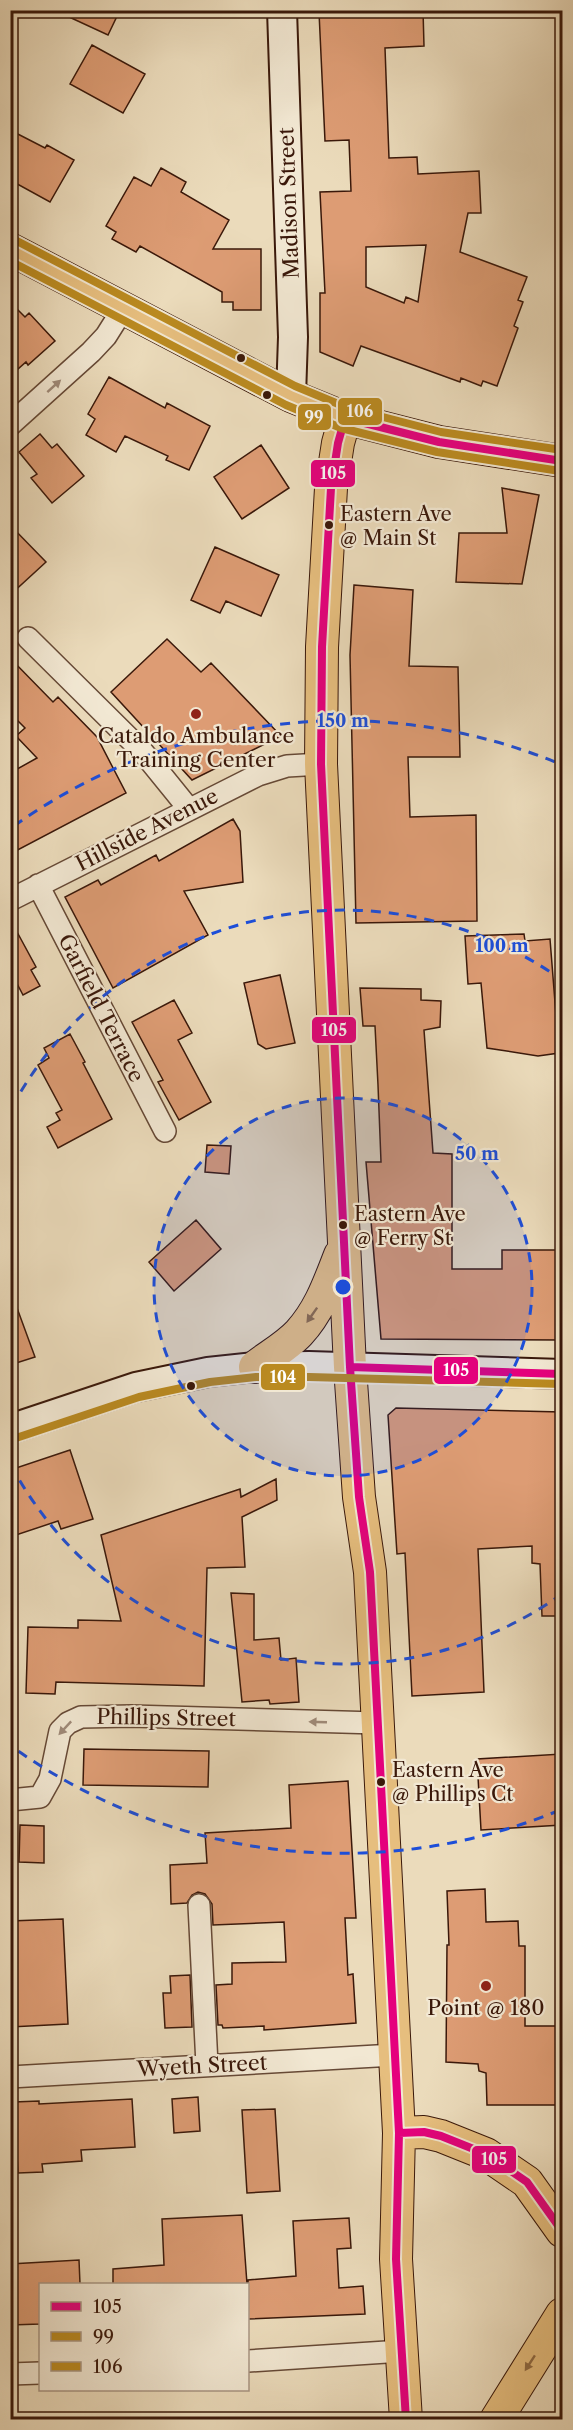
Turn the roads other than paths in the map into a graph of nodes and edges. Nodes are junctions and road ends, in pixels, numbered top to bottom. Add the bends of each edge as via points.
1 (282, 10) edge
2 (10, 249) edge
3 (123, 309) junction
4 (291, 396) junction
5 (345, 418) junction
6 (10, 425) edge
7 (562, 461) edge
8 (28, 638) dead end
9 (321, 764) junction
10 (189, 809) junction
11 (38, 885) junction
12 (10, 900) edge
13 (165, 1131) dead end
14 (345, 1243) junction
15 (255, 1367) junction
16 (350, 1367) junction
17 (562, 1374) edge
18 (10, 1429) edge
19 (377, 1723) junction
20 (10, 1800) edge
21 (199, 1905) dead end
22 (394, 2055) junction
23 (207, 2065) junction
24 (10, 2077) edge
25 (399, 2133) junction
26 (527, 2182) junction
27 (562, 2193) edge
28 (562, 2231) edge
29 (562, 2314) edge
30 (402, 2351) junction
31 (249, 2361) edge
32 (39, 2373) edge
33 (10, 2374) edge
34 (406, 2420) edge
35 (496, 2420) edge

1 - 4 main road, Madison Street via 293,338
2 - 3 main road
3 - 4 main road
6 -> 3 street via 91,352
4 - 5 main road
5 - 7 main road via 440,442
5 - 9 main road via 330,498
8 - 10 street via 141,751
9 - 10 street, Hillside Avenue via 272,769
9 - 14 main road
10 - 11 street, Hillside Avenue
11 - 12 street, Hillside Avenue
11 - 13 street, Garfield Terrace
14 -> 15 main road via 312,1317 298,1335
14 - 16 main road
15 - 16 main road
15 - 18 main road via 136,1387
16 - 17 main road
16 - 19 main road via 359,1497 369,1559
19 -> 20 street, Phillips Street via 81,1717 60,1731 50,1779 40,1797
19 - 22 main road
21 - 23 street
22 - 23 street, Wyeth Street
22 - 25 main road
23 - 24 street, Wyeth Street
25 - 26 main road via 424,2132 452,2140 486,2154
25 - 30 main road via 395,2225
26 - 27 main road
26 - 28 main road
29 -> 35 main road
30 - 31 street
30 - 34 main road
32 - 33 street

